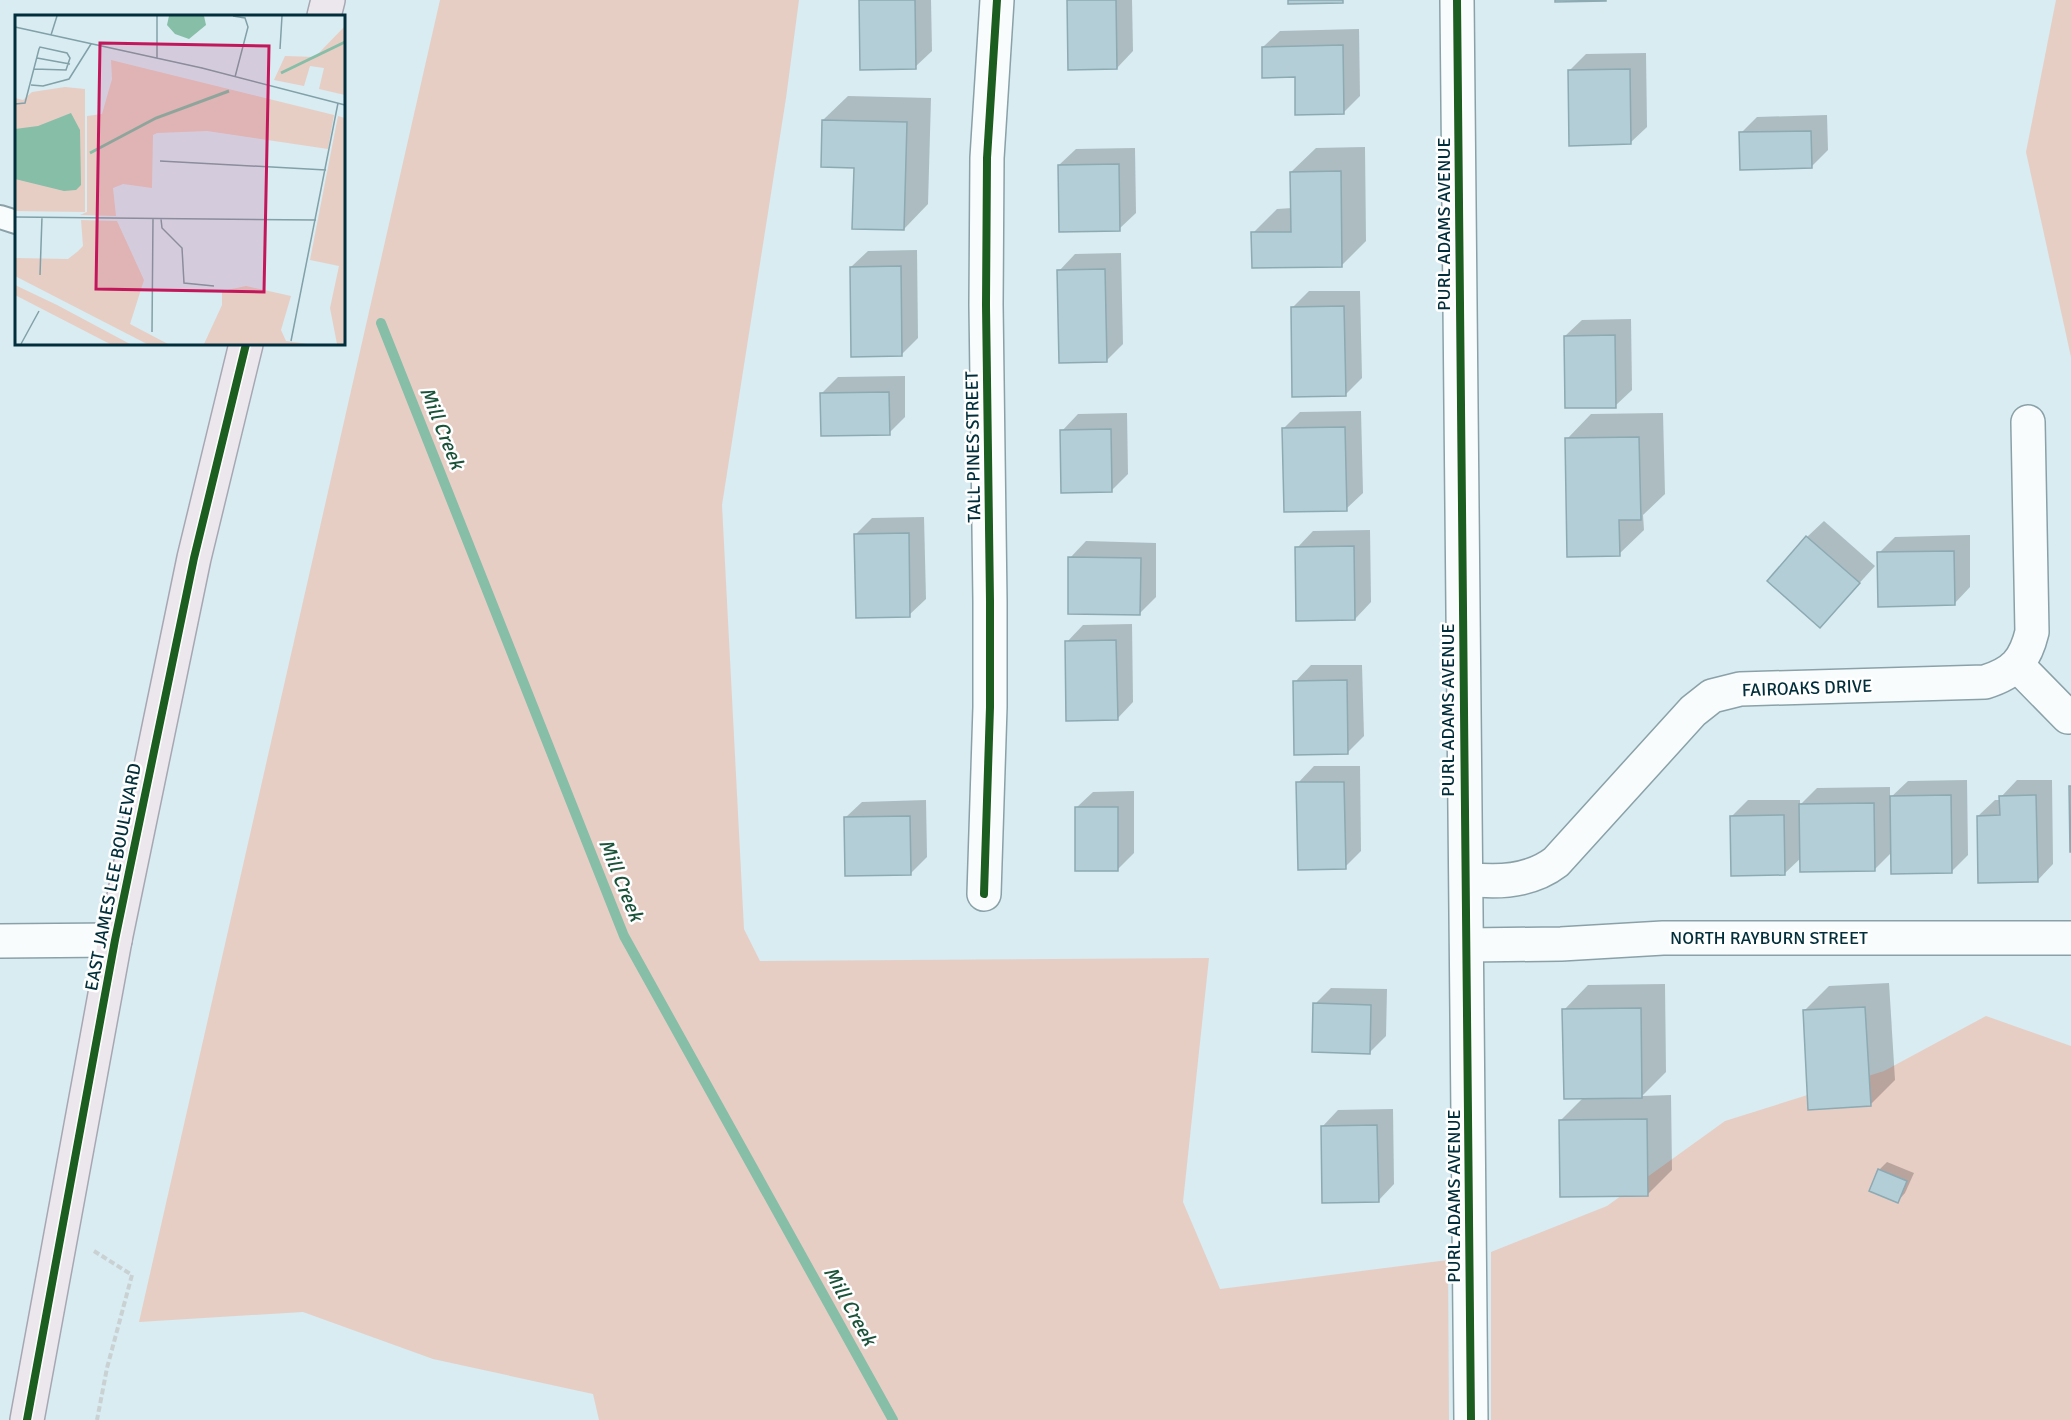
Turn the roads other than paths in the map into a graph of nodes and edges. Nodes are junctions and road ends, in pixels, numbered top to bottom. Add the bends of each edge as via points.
1 (328, 0) edge
2 (997, 0) edge
3 (1457, 0) edge
4 (324, 15) edge
5 (0, 218) edge
6 (15, 222) edge
7 (246, 345) edge
8 (2028, 422) dead end
9 (2017, 665) junction
10 (2068, 717) dead end
11 (1477, 881) junction
12 (984, 894) dead end
13 (2071, 938) edge
14 (115, 940) junction
15 (0, 941) edge
16 (1467, 945) junction
17 (27, 1420) edge
18 (1471, 1420) edge

1 - 4 main road
2 - 12 street, TALL PINES STREET via 987,158 990,707
3 - 11 street, PURL ADAMS AVENUE via 1464,833
5 - 6 lane
7 - 14 main road, EAST JAMES LEE BOULEVARD via 194,558
8 - 9 street via 2032,632 2028,649
9 - 10 street
9 - 11 street, FAIROAKS DRIVE via 2003,676 1985,682 1740,689 1712,696 1693,711 1546,870 1531,876
11 - 16 street, PURL ADAMS AVENUE
13 - 16 street, NORTH RAYBURN STREET via 1664,938
14 - 15 street
14 - 17 main road, EAST JAMES LEE BOULEVARD
16 - 18 street, PURL ADAMS AVENUE

